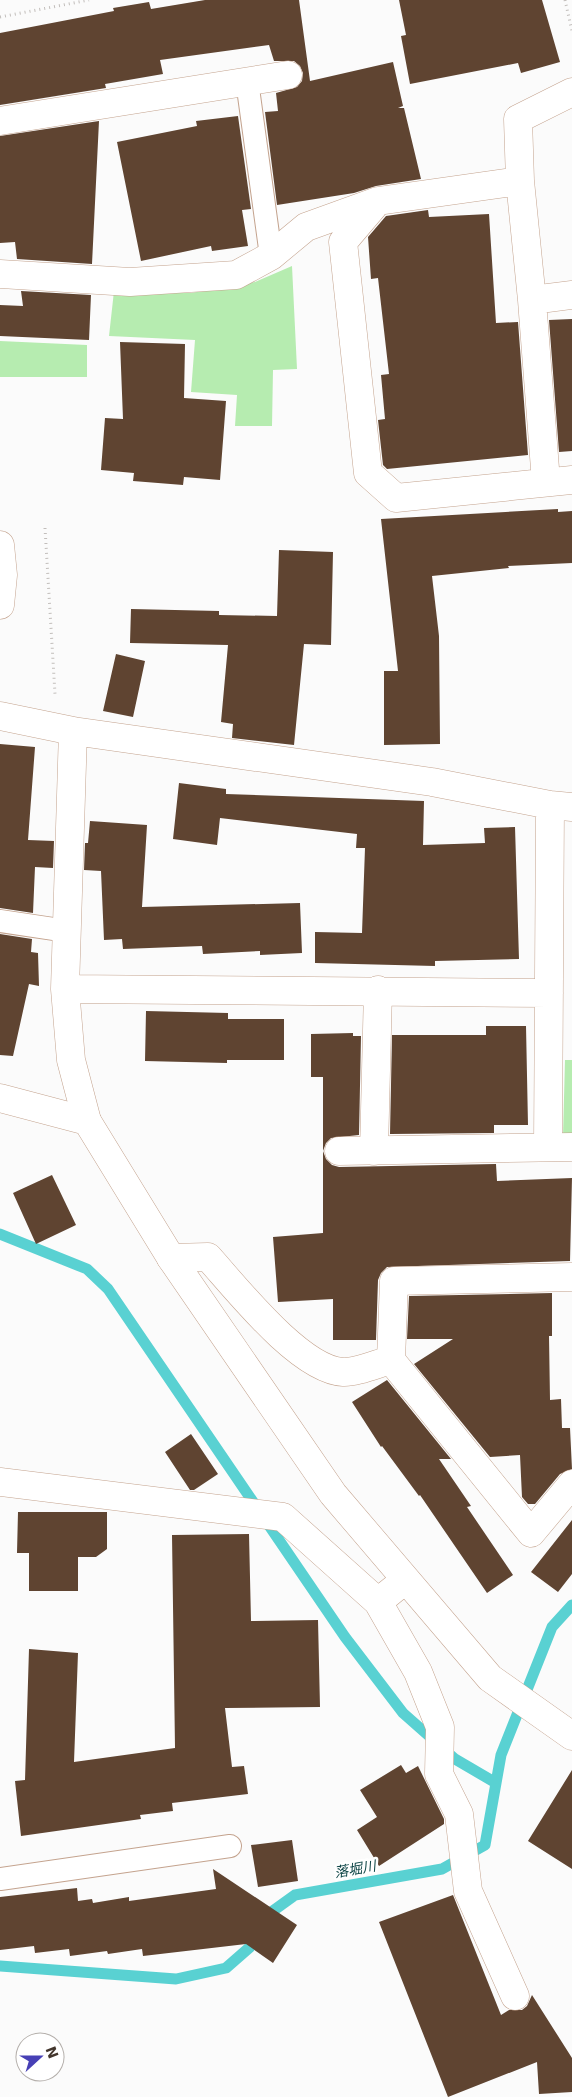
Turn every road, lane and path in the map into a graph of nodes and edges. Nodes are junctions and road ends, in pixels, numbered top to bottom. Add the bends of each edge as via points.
1 (89, 0) edge
2 (565, 0) edge
3 (0, 17) edge
4 (572, 32) edge
5 (288, 75) dead end
6 (247, 81) junction
7 (572, 92) edge
8 (0, 121) edge
9 (520, 181) junction
10 (378, 201) junction
11 (271, 256) junction
12 (0, 274) edge
13 (572, 295) edge
14 (532, 300) junction
15 (559, 481) edge
16 (45, 528) dead end
17 (0, 545) edge
18 (0, 605) edge
19 (0, 716) edge
20 (64, 729) junction
21 (561, 806) edge
22 (0, 921) edge
23 (67, 931) junction
24 (65, 989) junction
25 (378, 990) junction
26 (549, 993) junction
27 (0, 1098) edge
28 (87, 1121) junction
29 (560, 1147) edge
30 (339, 1151) dead end
31 (374, 1151) junction
32 (171, 1258) junction
33 (572, 1277) edge
34 (391, 1360) junction
35 (0, 1482) edge
36 (572, 1484) edge
37 (405, 1580) junction
38 (378, 1602) junction
39 (567, 1728) edge
40 (230, 1846) dead end
41 (0, 1879) edge
42 (515, 1996) dead end

1 - 3 path
2 - 4 path
5 - 6 street
6 - 8 street
6 - 11 lane
7 - 9 street via 518,119
9 - 10 street
9 - 14 street
10 - 11 street via 306,227
10 - 15 street via 343,242 368,473 396,498
11 - 12 street via 236,275 182,279 130,282
13 - 14 street
14 - 15 street
16 - 20 path
17 - 18 street via 3,575
19 - 20 street
20 - 21 street via 432,782
20 - 23 street
21 - 26 street
22 - 23 lane
23 - 24 street
24 - 25 street
24 - 28 street via 71,1060
25 - 26 street
25 - 31 street
26 - 29 street
27 - 28 street
28 - 32 street
29 - 31 street
30 - 31 street
32 - 34 street via 208,1257 279,1335 320,1366 343,1372
32 - 37 street via 333,1494
33 - 34 street via 394,1281
34 - 36 street via 530,1534
35 - 38 street via 283,1517
37 - 38 street
37 - 39 street via 490,1678
38 - 42 street via 418,1672 440,1726 439,1774 460,1814 468,1890
40 - 41 lane

